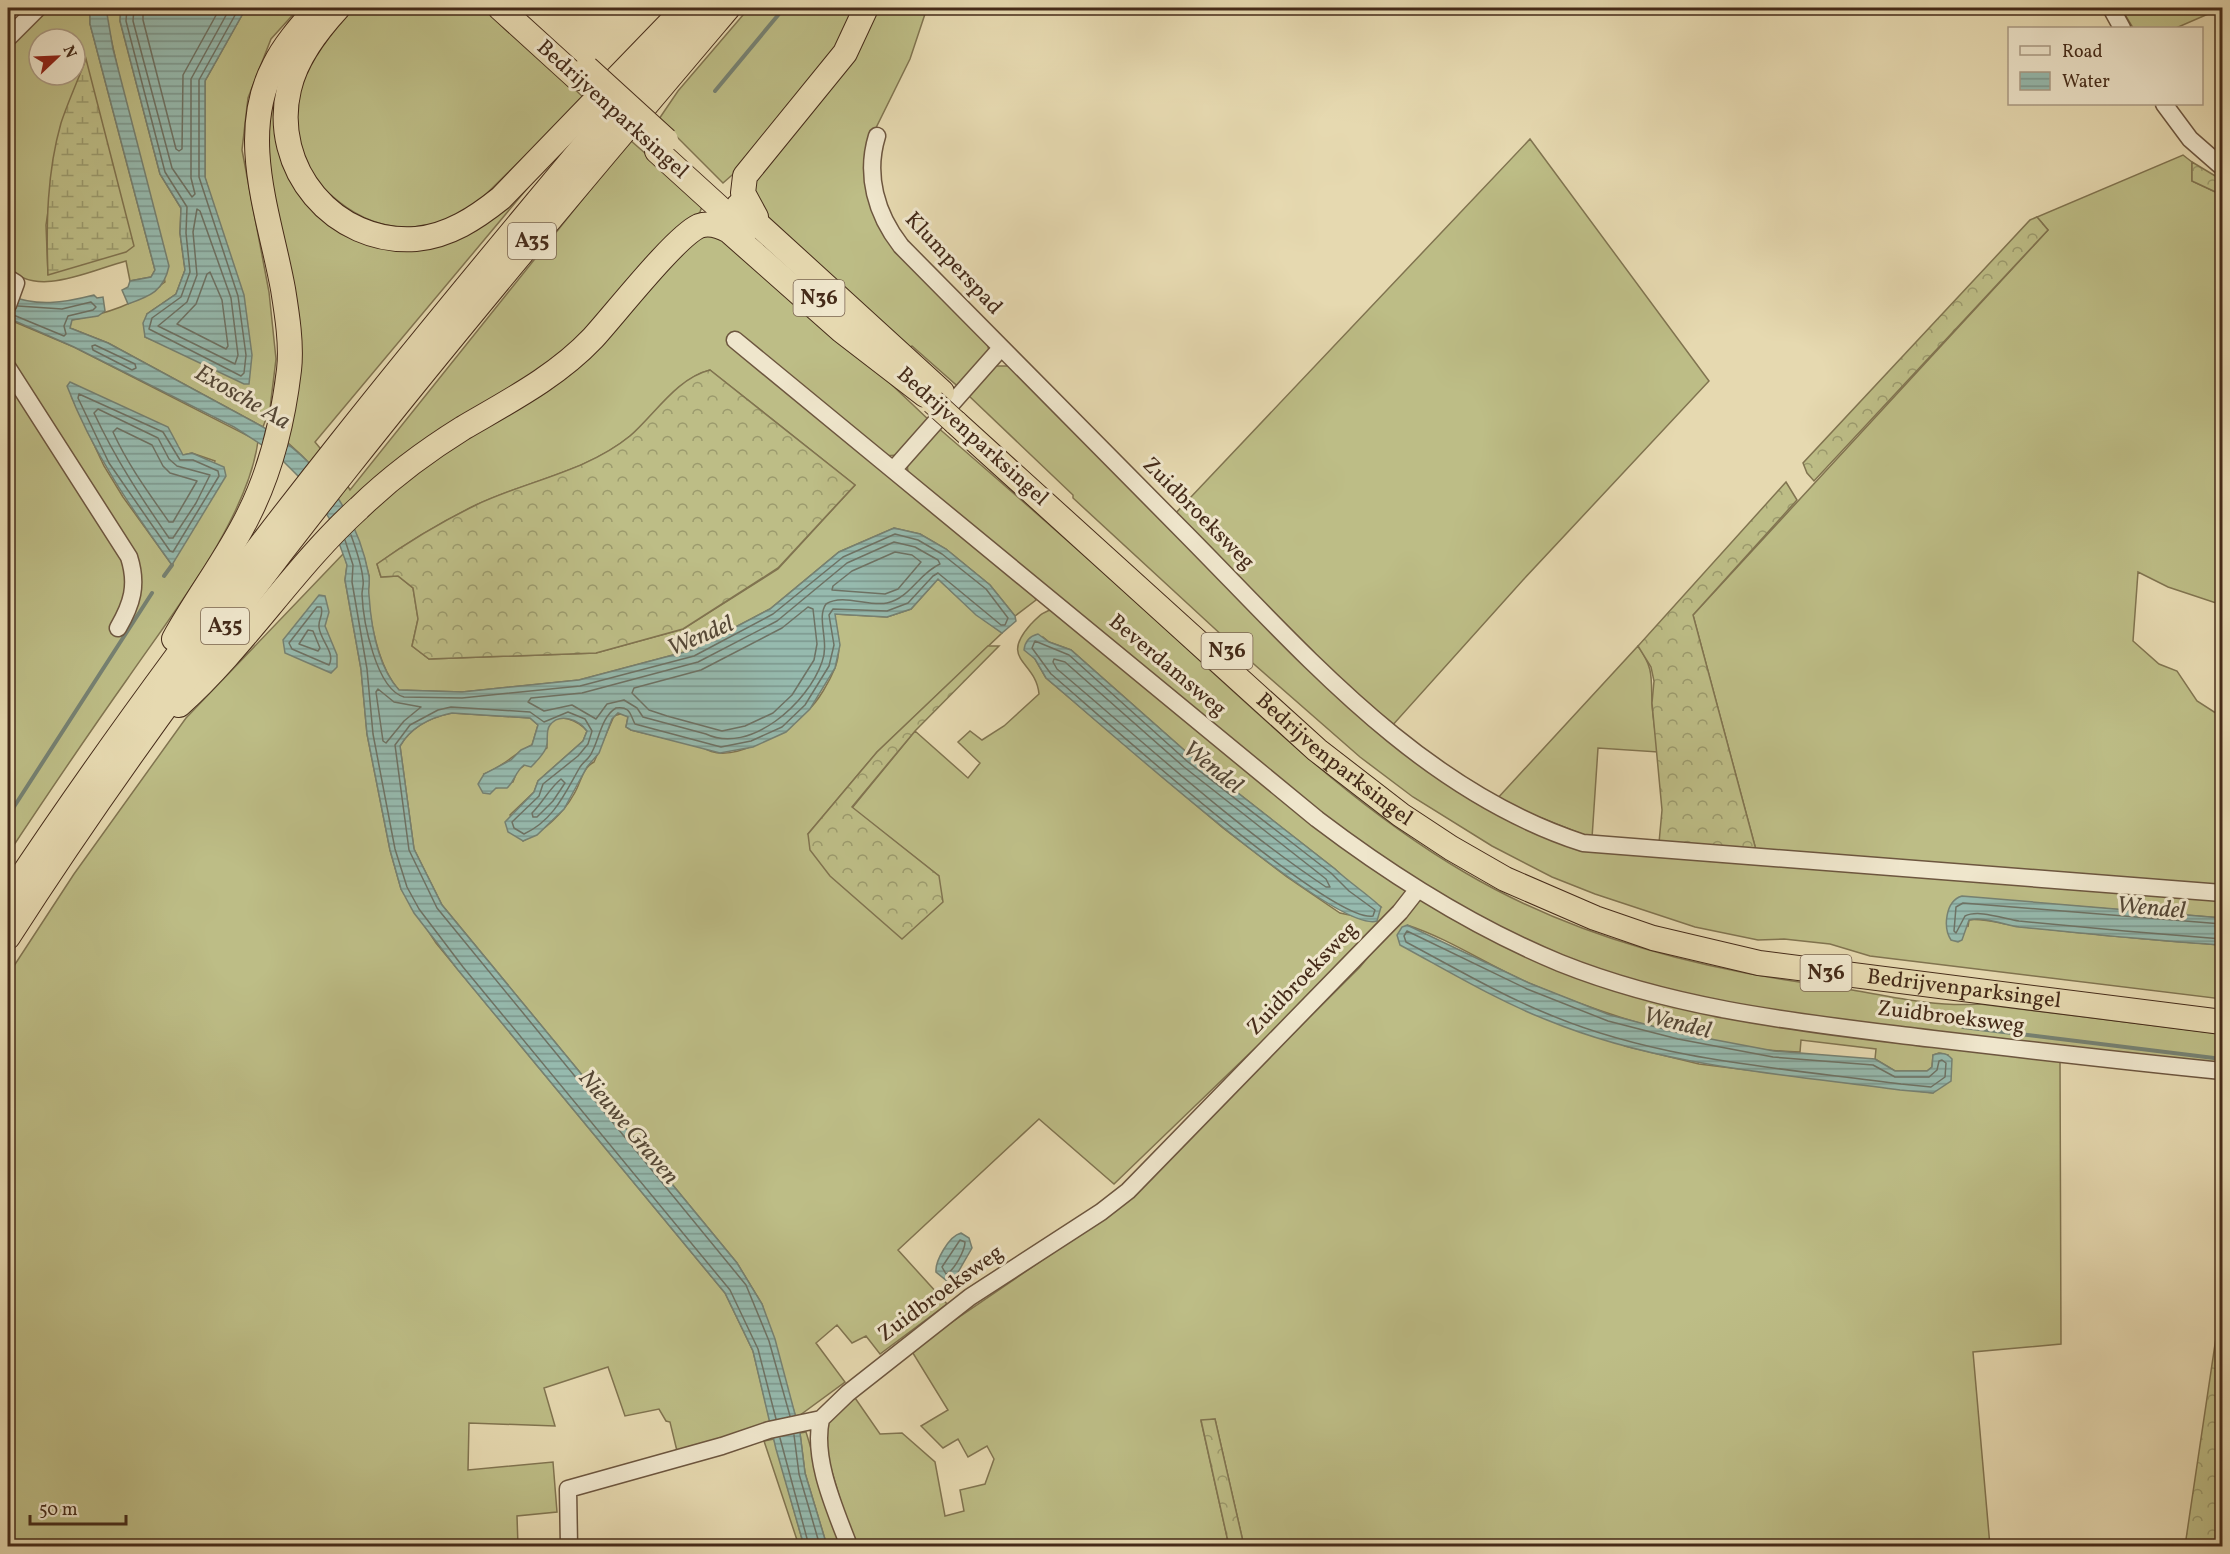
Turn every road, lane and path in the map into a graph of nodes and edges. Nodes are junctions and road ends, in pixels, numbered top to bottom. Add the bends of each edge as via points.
1 (38, 8) edge
2 (317, 8) edge
3 (338, 8) edge
4 (500, 8) edge
5 (520, 8) edge
6 (687, 8) edge
7 (700, 8) edge
8 (728, 8) edge
9 (866, 8) edge
10 (2111, 8) edge
11 (2121, 27) edge
12 (8, 38) edge
13 (582, 73) junction
14 (2165, 105) edge
15 (878, 136) dead end
16 (662, 146) junction
17 (2223, 166) edge
18 (765, 231) junction
19 (735, 340) dead end
20 (1002, 348) junction
21 (8, 368) edge
22 (934, 396) junction
23 (960, 417) junction
24 (332, 468) junction
25 (893, 470) junction
26 (118, 628) dead end
27 (136, 729) junction
28 (1418, 889) junction
29 (2223, 893) edge
30 (8, 897) edge
31 (8, 937) edge
32 (2223, 1008) edge
33 (2223, 1022) edge
34 (2223, 1071) edge
35 (821, 1419) junction
36 (569, 1546) edge
37 (849, 1546) edge

1 - 12 street
2 - 27 highway, A35 via 274,66 263,96 257,132 260,182 287,327 290,367 282,423 270,468 249,516 194,603
3 - 6 highway, A35 via 310,43 289,87 285,126 294,163 311,194 334,216 375,234 416,239 463,225 501,198 649,42
4 - 13 highway, Bedrijvenparksingel / N36
5 - 13 highway, Bedrijvenparksingel / N36
7 - 24 highway, A35 via 435,322
8 - 24 highway, A35 via 487,293
9 - 18 highway via 845,53 743,181 744,197
10 - 11 street
13 - 16 highway, Bedrijvenparksingel / N36, bridge
14 - 17 street via 2190,139
15 - 20 street, Klumperspad via 873,176 883,220 901,246
16 - 18 highway, Bedrijvenparksingel / N36
16 - 22 highway, Bedrijvenparksingel / N36
18 - 22 highway, Bedrijvenparksingel / N36
19 - 25 street, Beverdamsweg
20 - 25 street
20 - 29 street, Zuidbroeksweg via 1356,702 1434,767 1549,832 1583,843
21 - 26 street via 129,557 134,591
22 - 23 highway, Bedrijvenparksingel / N36, bridge
22 - 27 highway, A35 via 842,330 729,231 706,224 689,233 570,359 531,389 428,451 357,509 205,682
23 - 32 highway, Bedrijvenparksingel / N36 via 1355,764 1409,805 1509,866 1601,906 1710,940 1801,956
23 - 33 highway, Bedrijvenparksingel / N36 via 1325,756 1401,816 1514,883 1653,938 1759,963
24 - 27 highway, A35
25 - 28 street, Beverdamsweg via 1317,819
27 - 30 highway, A35
27 - 31 highway, A35
28 - 34 street, Zuidbroeksweg via 1485,929 1561,963 1703,1006 1786,1022
28 - 35 street, Zuidbroeksweg via 1128,1191 970,1297 848,1393
35 - 36 street via 769,1430 568,1489
35 - 37 street via 820,1457

